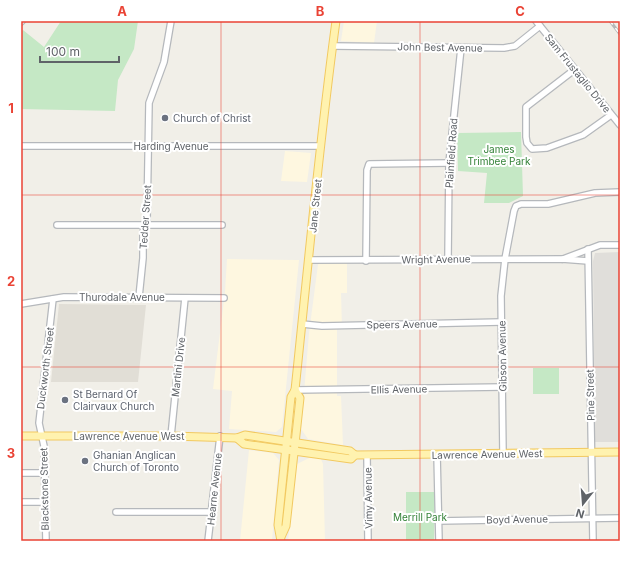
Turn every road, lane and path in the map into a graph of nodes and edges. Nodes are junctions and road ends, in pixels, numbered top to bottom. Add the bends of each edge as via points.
1 (171, 21) edge
2 (336, 21) edge
3 (536, 21) edge
4 (540, 26) junction
5 (333, 46) junction
6 (461, 48) junction
7 (574, 70) junction
8 (611, 115) junction
9 (620, 126) edge
10 (21, 146) edge
11 (149, 146) junction
12 (320, 146) junction
13 (449, 163) junction
14 (620, 192) edge
15 (57, 225) dead end
16 (145, 225) junction
17 (222, 225) dead end
18 (620, 245) edge
19 (588, 249) junction
20 (448, 259) junction
21 (505, 259) junction
22 (562, 259) junction
23 (310, 260) junction
24 (366, 260) junction
25 (588, 261) junction
26 (139, 297) junction
27 (185, 298) junction
28 (224, 298) dead end
29 (53, 299) junction
30 (21, 304) edge
31 (502, 322) junction
32 (302, 324) junction
33 (502, 387) junction
34 (295, 390) junction
35 (21, 436) edge
36 (42, 436) junction
37 (171, 436) junction
38 (220, 436) junction
39 (237, 438) junction
40 (286, 440) junction
41 (295, 442) junction
42 (285, 450) junction
43 (294, 451) junction
44 (591, 452) junction
45 (620, 452) edge
46 (437, 454) junction
47 (503, 454) junction
48 (355, 455) junction
49 (367, 455) junction
50 (21, 473) edge
51 (44, 473) junction
52 (21, 502) edge
53 (45, 502) junction
54 (116, 512) dead end
55 (211, 512) junction
56 (592, 518) junction
57 (620, 518) edge
58 (438, 520) junction
59 (281, 539) edge
60 (46, 541) edge
61 (208, 541) edge
62 (368, 541) edge
63 (439, 541) edge
64 (592, 541) edge

1 - 11 street, Tedder Street via 164,62 149,103
2 - 5 main road, Jane Street
3 - 4 street, Sam Frustaglio Drive
4 - 6 street, John Best Avenue via 515,46
4 - 7 street, Sam Frustaglio Drive
5 - 6 street, John Best Avenue
5 - 12 main road, Jane Street
6 - 13 street, Plainfield Road
7 - 8 street, Sam Frustaglio Drive
7 - 8 street via 526,107 527,143 532,149 553,146 583,135
8 - 9 street, Sam Frustaglio Drive
10 - 11 street, Harding Avenue
11 - 12 street, Harding Avenue
11 - 16 street, Tedder Street
12 - 23 main road, Jane Street
13 - 20 street, Plainfield Road
13 - 24 street via 369,164
14 - 21 street, Gibson Avenue via 595,193 548,204 516,206
15 - 16 street
16 - 17 street
16 - 26 street, Tedder Street
18 - 19 street, Wright Avenue via 600,245
19 - 22 street, Wright Avenue
19 - 25 street, Pine Street
20 - 21 street, Wright Avenue
20 - 24 street, Wright Avenue
21 - 22 street, Wright Avenue
21 - 31 street, Gibson Avenue via 501,296
22 - 25 street, Wright Avenue
23 - 24 street, Wright Avenue
23 - 32 main road, Jane Street
25 - 44 street, Pine Street
26 - 27 street, Thurodale Avenue
26 - 29 street, Thurodale Avenue
27 - 28 street, Thurodale Avenue
27 - 37 street, Martini Drive
29 - 30 street, Thurodale Avenue
29 - 36 street, Duckworth Street via 39,423
31 - 32 street, Speers Avenue via 322,326
31 - 33 street, Gibson Avenue
32 - 34 main road, Jane Street
33 - 34 street, Ellis Avenue
33 - 47 street, Gibson Avenue
34 - 40 main road, Jane Street via 291,397
34 - 41 main road, Jane Street via 300,398
35 - 36 main road, Lawrence Avenue West
36 - 37 main road, Lawrence Avenue West
36 - 51 street, Blackstone Street
37 - 38 main road, Lawrence Avenue West
38 - 39 main road, Lawrence Avenue West
38 - 55 street, Hearne Avenue
39 - 40 main road, Lawrence Avenue West via 245,435
39 - 42 main road, Lawrence Avenue West via 244,444
40 - 41 main road, Lawrence Avenue West
40 - 42 main road, Jane Street
41 - 43 main road, Jane Street
41 - 48 main road, Lawrence Avenue West via 350,450
42 - 43 main road, Lawrence Avenue West
42 - 59 main road, Jane Street via 278,525
43 - 48 main road, Lawrence Avenue West via 351,459
43 - 59 main road, Jane Street via 286,526
44 - 45 main road, Lawrence Avenue West
44 - 47 main road, Lawrence Avenue West
44 - 56 street, Pine Street
46 - 47 main road, Lawrence Avenue West
46 - 49 main road, Lawrence Avenue West
46 - 58 street
48 - 49 main road, Lawrence Avenue West
49 - 62 street, Vimy Avenue
50 - 51 street
51 - 53 street, Blackstone Street
52 - 53 street
53 - 60 street, Blackstone Street
54 - 55 street
55 - 61 street, Hearne Avenue
56 - 57 street, Boyd Avenue
56 - 58 street, Boyd Avenue
56 - 64 street, Pine Street
58 - 63 street

